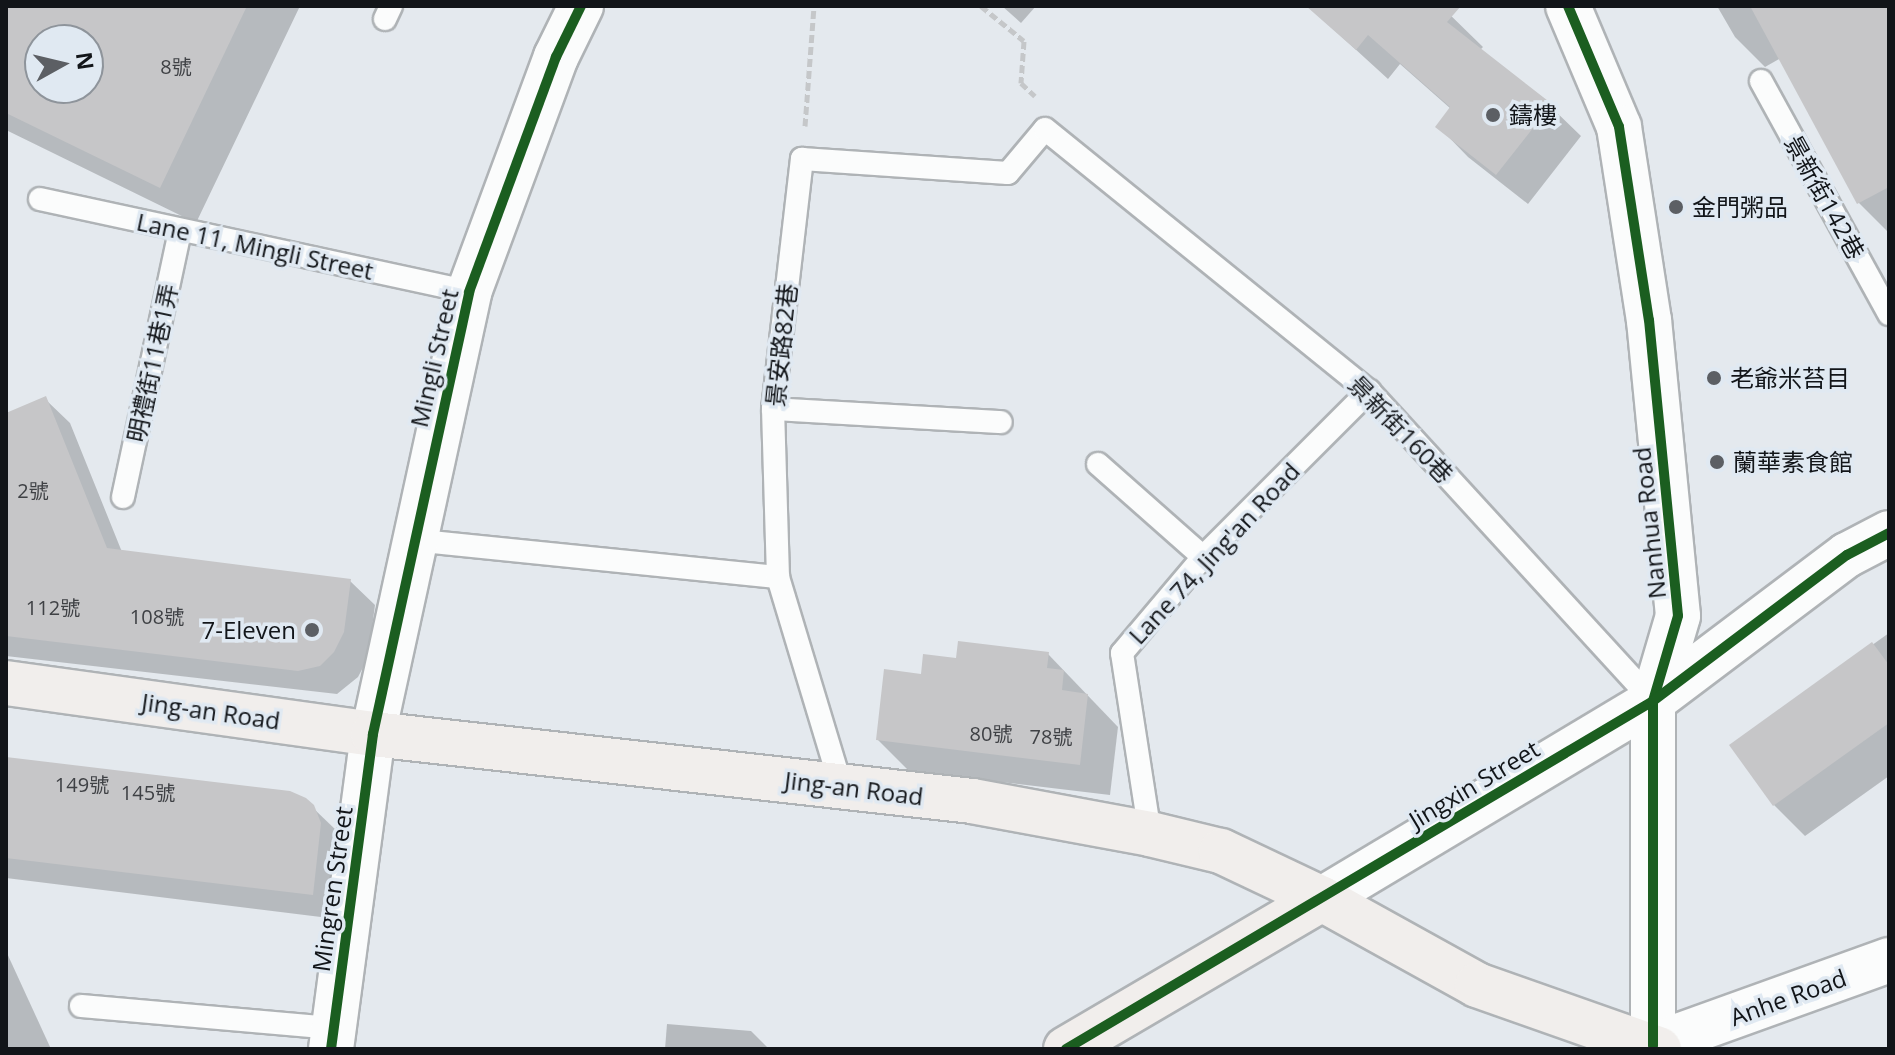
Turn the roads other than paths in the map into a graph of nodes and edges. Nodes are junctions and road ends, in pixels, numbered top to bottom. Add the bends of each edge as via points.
1 (1568, 6) edge
2 (570, 10) edge
3 (1761, 81) dead end
4 (1045, 129) joint
5 (40, 199) dead end
6 (180, 230) junction
7 (469, 292) junction
8 (1889, 314) edge
9 (1369, 391) junction
10 (773, 409) junction
11 (1001, 422) dead end
12 (1098, 464) dead end
13 (123, 497) dead end
14 (1889, 533) edge
15 (412, 540) junction
16 (1203, 557) junction
17 (778, 577) junction
18 (6, 683) edge
19 (1653, 701) junction
20 (373, 734) junction
21 (841, 786) junction
22 (1150, 834) junction
23 (1322, 899) junction
24 (1889, 960) edge
25 (81, 1006) dead end
26 (333, 1039) edge
27 (1651, 1048) edge
28 (1066, 1049) edge

1 - 19 street, Nanhua Road via 1619,127 1649,320 1678,616
2 - 7 street, Mingli Street
3 - 8 lane, 景新街142巷
4 - 9 lane, 景新街160巷
4 - 10 lane, 景安路82巷 via 1008,173 802,159
5 - 6 lane, Lane 11, Mingli Street
6 - 7 lane, Lane 11, Mingli Street
6 - 13 lane, 明禮街11巷1弄
7 - 15 street, Mingli Street
9 - 16 lane, Lane 74, Jing'an Road
9 - 19 lane, 景新街160巷
10 - 11 lane
10 - 17 lane, 景安路82巷
12 - 16 lane
14 - 19 street, Jingxin Street via 1847,555
15 - 17 lane
15 - 20 street, Mingli Street
16 - 22 lane, Lane 74, Jing'an Road via 1122,653
17 - 21 lane, 景安路82巷
18 - 20 main road, Jing-an Road
19 - 23 street, Jingxin Street
19 - 27 street, Nanhua Road
20 - 21 main road, Jing-an Road
20 - 26 street, Mingren Street
21 - 22 main road, Jing-an Road via 972,801
22 - 23 main road, Jing-an Road via 1221,851
23 - 27 main road, Jing-an Road via 1477,985
23 - 28 main road, Jingxin Street
24 - 27 street, Anhe Road
25 - 26 lane

